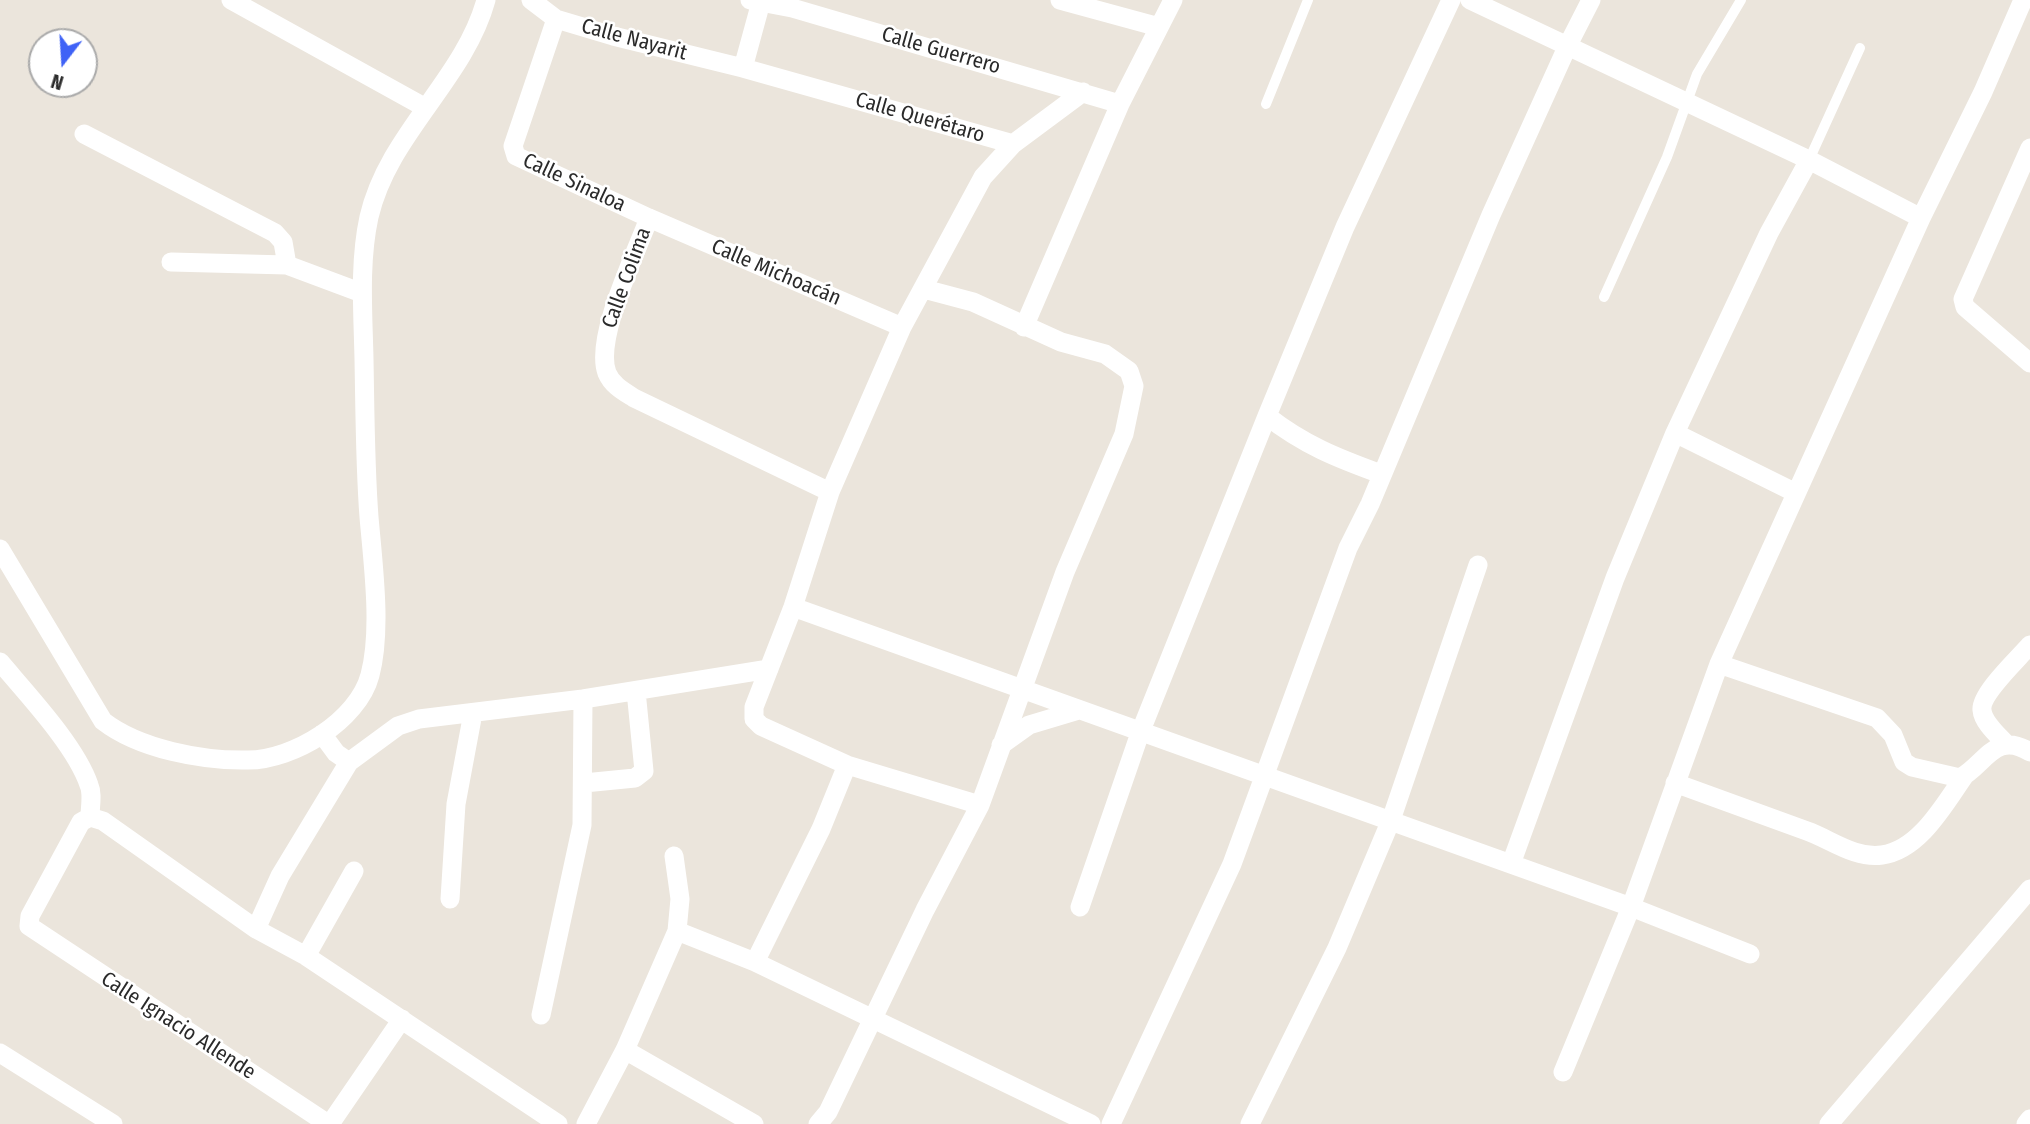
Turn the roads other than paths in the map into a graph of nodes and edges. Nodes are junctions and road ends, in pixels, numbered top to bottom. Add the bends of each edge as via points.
1 (231, 0) edge
2 (486, 0) edge
3 (531, 0) edge
4 (1060, 0) edge
5 (1173, 0) edge
6 (1308, 0) edge
7 (1451, 0) edge
8 (1470, 0) edge
9 (1591, 0) edge
10 (1741, 0) edge
11 (2023, 0) edge
12 (756, 1) edge
13 (793, 4) edge
14 (556, 19) junction
15 (1159, 27) junction
16 (1567, 45) junction
17 (1860, 48) dead end
18 (743, 68) junction
19 (1083, 92) junction
20 (1686, 102) junction
21 (1120, 104) junction
22 (1266, 104) dead end
23 (426, 108) junction
24 (84, 134) dead end
25 (1013, 144) junction
26 (2030, 148) edge
27 (1809, 160) junction
28 (649, 218) junction
29 (1921, 218) junction
30 (171, 262) dead end
31 (287, 265) junction
32 (924, 289) junction
33 (362, 293) junction
34 (1604, 298) dead end
35 (902, 327) junction
36 (1024, 327) junction
37 (2030, 363) edge
38 (1267, 416) junction
39 (1675, 433) junction
40 (1381, 474) junction
41 (830, 492) junction
42 (1796, 493) junction
43 (0, 549) edge
44 (1478, 565) dead end
45 (793, 607) junction
46 (2030, 645) edge
47 (0, 662) edge
48 (1719, 664) junction
49 (769, 669) junction
50 (1021, 687) junction
51 (636, 691) junction
52 (583, 699) junction
53 (1079, 710) junction
54 (473, 713) junction
55 (1140, 733) junction
56 (1001, 745) junction
57 (2007, 745) junction
58 (333, 747) junction
59 (2030, 752) edge
60 (846, 765) junction
61 (1965, 775) junction
62 (1265, 776) junction
63 (584, 783) junction
64 (1675, 783) junction
65 (980, 805) junction
66 (90, 817) junction
67 (1391, 820) junction
68 (674, 856) dead end
69 (1511, 864) junction
70 (354, 871) dead end
71 (2030, 889) edge
72 (450, 900) dead end
73 (1080, 907) dead end
74 (1631, 907) junction
75 (256, 929) junction
76 (677, 931) junction
77 (1750, 954) dead end
78 (306, 956) junction
79 (755, 962) junction
80 (541, 1015) dead end
81 (402, 1019) junction
82 (871, 1019) junction
83 (625, 1050) junction
84 (0, 1053) edge
85 (1563, 1072) dead end
86 (2030, 1119) edge
87 (113, 1124) edge
88 (329, 1124) edge
89 (558, 1124) edge
90 (586, 1124) edge
91 (754, 1124) edge
92 (818, 1124) edge
93 (1091, 1124) edge
94 (1111, 1124) edge
95 (1250, 1124) edge
96 (1829, 1124) edge
97 (2026, 1124) edge

1 - 23 street
2 - 23 street via 479,24
3 - 14 street, Calle Nayarit
4 - 15 street
5 - 15 street
6 - 22 lane
7 - 38 street via 1345,227
8 - 16 street
9 - 16 street
10 - 20 lane via 1697,74
11 - 29 street
12 - 13 street, Calle Guerrero
12 - 18 street
13 - 19 street, Calle Guerrero
14 - 18 street, Calle Nayarit
14 - 28 street, Calle Sinaloa via 514,154
15 - 21 street
16 - 20 street
16 - 40 street
17 - 27 lane
18 - 25 street, Calle Querétaro
19 - 21 street, Calle Guerrero
19 - 25 street, Calle Querétaro
20 - 27 street
20 - 34 lane via 1667,157
21 - 36 street
23 - 33 street via 403,139 375,195 363,255
24 - 31 street via 275,233 283,242
25 - 32 street via 984,177
26 - 37 street via 1963,299 1965,307
27 - 29 street
27 - 39 street via 1769,233
28 - 35 street, Calle Michoacán
28 - 41 street, Calle Colima via 606,334 603,356 610,378 634,398
29 - 42 street
30 - 31 street
31 - 33 street
32 - 35 street
32 - 36 street via 973,302
33 - 58 street via 374,641 371,674 362,698
35 - 41 street
36 - 50 street via 1119,362 1129,371 1134,386 1124,434
38 - 40 street via 1297,440
38 - 55 street
39 - 42 street
39 - 69 street via 1615,578
40 - 62 street via 1348,548
41 - 45 street
42 - 48 street
43 - 58 street via 103,721 122,736 230,761
44 - 67 street
45 - 49 street
45 - 50 street
46 - 57 street via 1985,697 1981,708
47 - 66 street via 49,720 85,776 91,790
48 - 61 street via 1877,718 1887,726 1904,762 1954,778
48 - 64 street
49 - 51 street
49 - 60 street via 754,719
50 - 53 street
50 - 56 street
51 - 52 street
51 - 63 street via 644,771 635,778
52 - 54 street
52 - 63 street
53 - 55 street
53 - 56 street via 1030,725
54 - 58 street via 419,719
54 - 72 street via 460,773
55 - 62 street
55 - 73 street
56 - 65 street
57 - 59 street
57 - 61 street via 1993,748
58 - 75 street
60 - 65 street
60 - 79 street via 821,828
61 - 64 street via 1918,836 1882,856 1856,852
62 - 67 street
62 - 94 street via 1233,864
63 - 80 street via 582,825
64 - 74 street
65 - 82 street
66 - 75 street via 127,836
66 - 88 street, Calle Ignacio Allende via 81,822 30,916 29,926
67 - 69 street
67 - 95 street via 1337,948
68 - 76 street via 680,899
69 - 74 street
70 - 78 street
71 - 96 street
74 - 77 street
74 - 85 street
75 - 78 street
76 - 79 street
76 - 83 street
78 - 81 street
79 - 82 street
81 - 88 street
81 - 89 street
82 - 92 street via 828,1112
82 - 93 street
83 - 90 street
83 - 91 street
84 - 87 street
86 - 97 street

